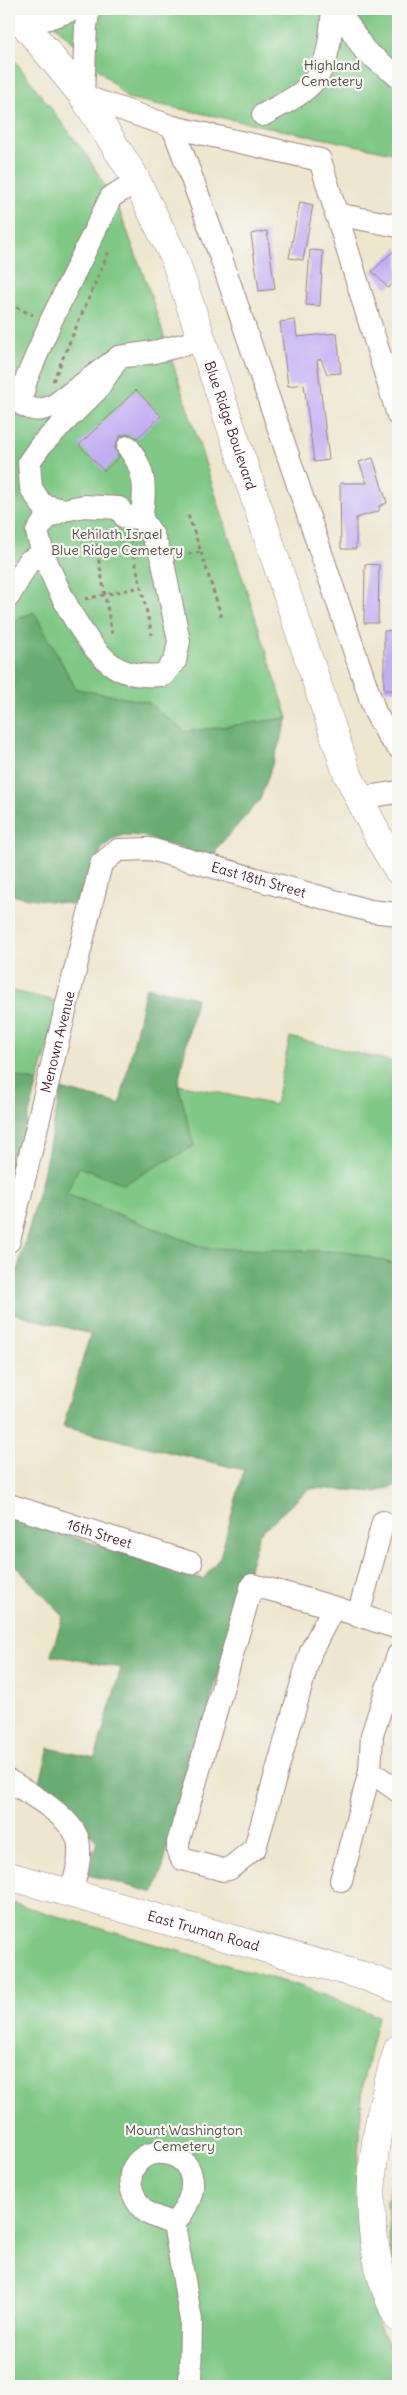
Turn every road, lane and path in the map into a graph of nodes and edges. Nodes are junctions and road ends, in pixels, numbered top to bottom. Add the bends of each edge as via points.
1 (75, 9) edge
2 (89, 9) edge
3 (333, 9) edge
4 (338, 9) edge
5 (19, 19) edge
6 (398, 76) edge
7 (82, 96) junction
8 (263, 115) dead end
9 (173, 127) junction
10 (137, 182) junction
11 (336, 214) junction
12 (398, 226) edge
13 (110, 250) dead end
14 (9, 304) edge
15 (50, 323) junction
16 (202, 340) junction
17 (119, 357) junction
18 (41, 410) junction
19 (398, 414) edge
20 (128, 447) dead end
21 (64, 510) junction
22 (187, 512) dead end
23 (133, 517) junction
24 (92, 528) dead end
25 (201, 552) junction
26 (42, 555) junction
27 (162, 558) junction
28 (141, 587) junction
29 (104, 594) junction
30 (9, 596) edge
31 (68, 604) junction
32 (222, 618) dead end
33 (112, 634) dead end
34 (152, 635) dead end
35 (398, 747) edge
36 (398, 792) edge
37 (360, 798) junction
38 (118, 850) joint
39 (398, 870) edge
40 (398, 914) edge
41 (9, 1241) edge
42 (9, 1505) edge
43 (383, 1522) dead end
44 (191, 1563) dead end
45 (333, 1608) junction
46 (358, 1616) junction
47 (398, 1628) edge
48 (398, 1655) edge
49 (370, 1771) junction
50 (9, 1780) edge
51 (398, 1791) edge
52 (9, 1876) edge
53 (341, 1880) dead end
54 (72, 1894) junction
55 (398, 1989) edge
56 (398, 2050) edge
57 (174, 2224) dead end
58 (398, 2318) edge
59 (190, 2386) edge

1 - 5 street via 42,20
2 - 7 street
3 - 8 street via 329,42 319,74 297,96
4 - 6 street via 365,51
5 - 7 main road, Blue Ridge Boulevard
7 - 9 street
7 - 10 main road, Blue Ridge Boulevard
9 - 11 street via 320,160
9 - 35 street via 375,712
10 - 15 street via 111,197
10 - 16 main road, Blue Ridge Boulevard via 174,257
11 - 12 street
11 - 19 street
13 - 18 path
14 - 15 path
15 - 18 street via 22,396 24,405 31,410
16 - 17 street
16 - 37 main road, Blue Ridge Boulevard via 347,773
17 - 18 street via 53,406
17 - 21 street via 96,391 41,445 30,462 32,488 42,504
20 - 23 street via 143,472 145,486
21 - 23 street via 102,505 119,508
21 - 26 street via 46,518 37,532
22 - 25 path
23 - 27 street via 152,534
23 - 28 path
24 - 29 path
25 - 27 path
25 - 32 path
26 - 30 street via 28,561
26 - 31 street
27 - 31 street via 179,641 175,661 163,675 145,676 121,670 98,655
28 - 29 path
28 - 34 path
29 - 31 path
29 - 33 path
36 - 37 street
37 - 39 main road, Blue Ridge Boulevard
38 - 40 street, East 18th Street via 150,849 370,911
38 - 41 street, Menown Avenue via 101,864
42 - 44 street, 16th Street
43 - 46 street
45 - 45 street via 252,1585 178,1843 182,1859 230,1869 255,1848 311,1650
45 - 46 street
46 - 47 street
48 - 49 street via 372,1735
49 - 51 street
49 - 53 street
50 - 54 street via 38,1798 72,1828 79,1850
52 - 54 main road, East Truman Road
54 - 55 main road, East Truman Road via 367,1977
56 - 58 main road via 381,2111 370,2184 372,2226 380,2268
57 - 59 street via 191,2320

